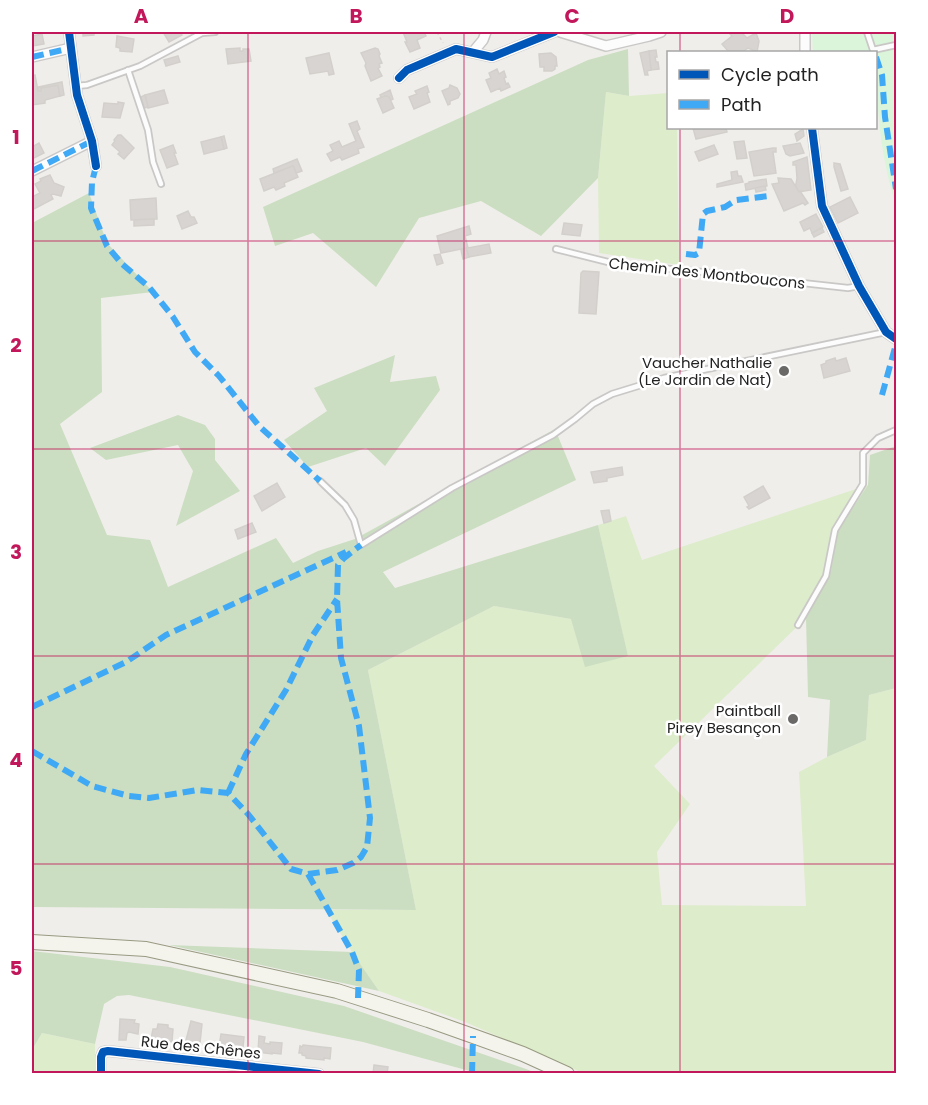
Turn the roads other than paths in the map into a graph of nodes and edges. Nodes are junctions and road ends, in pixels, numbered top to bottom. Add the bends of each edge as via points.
1 (69, 32) edge
2 (215, 32) edge
3 (486, 32) edge
4 (554, 32) edge
5 (560, 32) edge
6 (661, 32) edge
7 (805, 32) edge
8 (867, 32) edge
9 (897, 45) edge
10 (71, 48) junction
11 (805, 51) edge
12 (473, 52) junction
13 (32, 57) edge
14 (128, 70) junction
15 (399, 78) dead end
16 (76, 86) junction
17 (812, 129) edge
18 (92, 141) junction
19 (96, 166) dead end
20 (32, 171) edge
21 (161, 184) dead end
22 (556, 249) dead end
23 (859, 286) junction
24 (897, 327) edge
25 (886, 332) junction
26 (897, 339) edge
27 (897, 430) edge
28 (320, 481) dead end
29 (798, 625) dead end
30 (32, 942) edge
31 (100, 1074) edge
32 (319, 1074) edge
33 (567, 1074) edge

1 - 10 street
2 - 14 lane via 202,33
3 - 12 street
4 - 12 street via 492,57
5 - 6 street via 606,46
7 - 11 street
8 - 9 lane via 873,50
10 - 13 street
10 - 16 street
12 - 15 street via 456,48 407,70
14 - 16 lane
14 - 21 lane
16 - 18 street
17 - 23 street via 822,206
18 - 19 street
18 - 20 street
22 - 23 lane, Chemin des Montboucons via 620,266
23 - 25 street
24 - 25 street
25 - 26 street
25 - 28 lane via 664,378 612,394 553,435 452,488 361,545 345,505
27 - 29 lane via 878,438 863,453 863,484 835,530 826,576
30 - 33 main road via 146,949 337,991 523,1054
31 - 32 street, Rue des Chênes via 101,1057 108,1051

